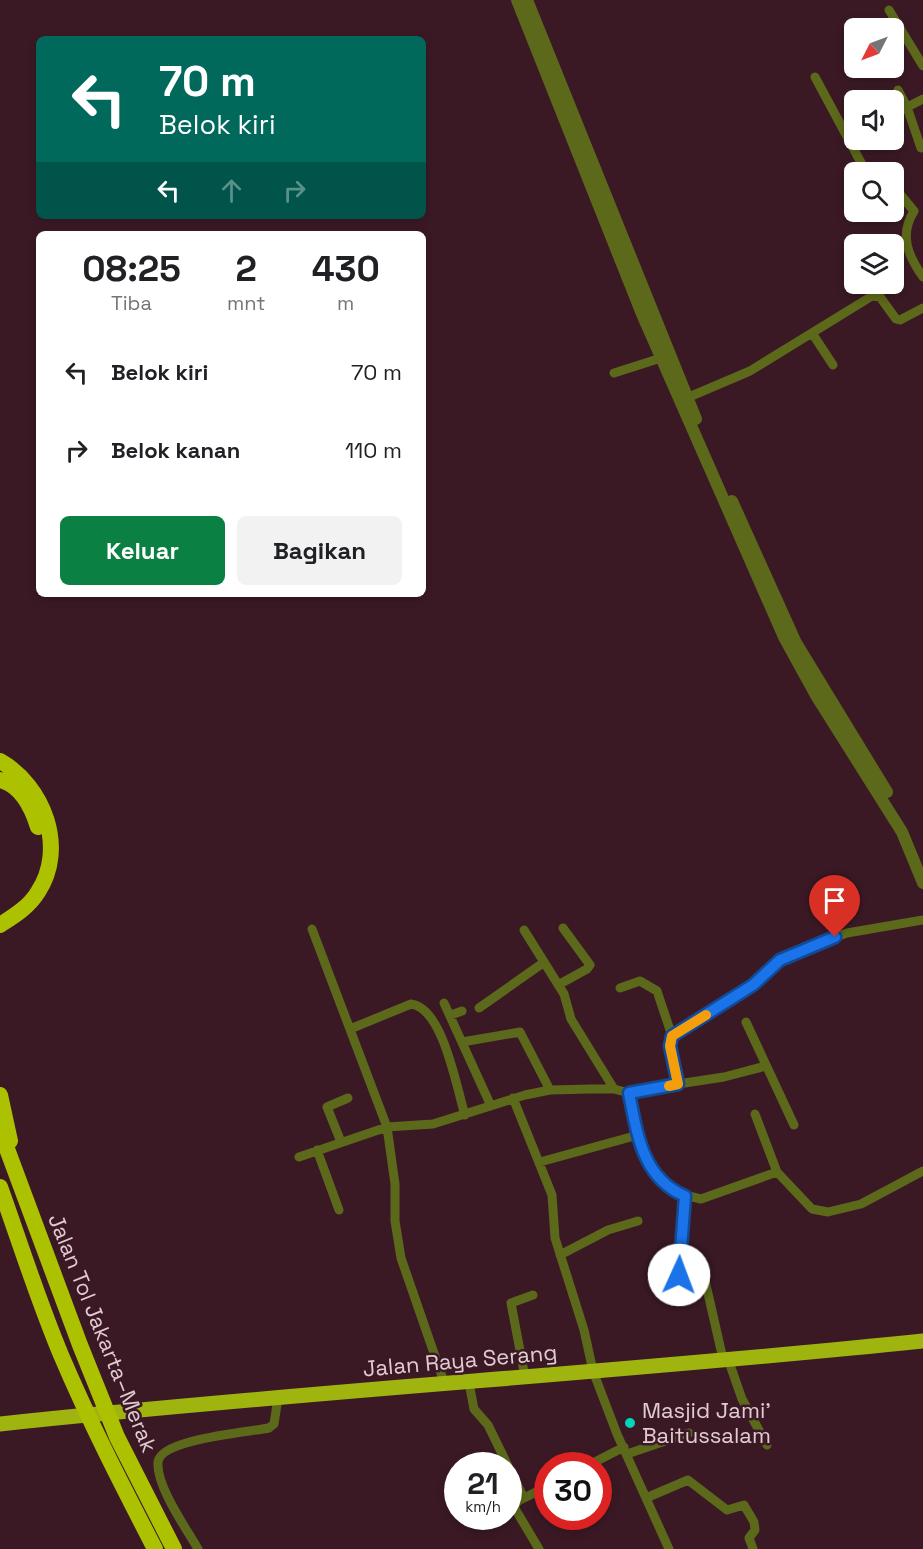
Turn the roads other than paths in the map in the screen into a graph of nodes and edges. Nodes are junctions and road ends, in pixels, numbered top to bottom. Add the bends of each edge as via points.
1 (517, 0) edge
2 (527, 0) edge
3 (889, 10) dead end
4 (923, 66) edge
5 (815, 77) dead end
6 (923, 99) edge
7 (904, 102) edge
8 (907, 107) junction
9 (904, 109) edge
10 (844, 127) edge
11 (921, 148) dead end
12 (904, 200) edge
13 (914, 212) junction
14 (923, 218) edge
15 (923, 277) edge
16 (923, 308) edge
17 (812, 333) junction
18 (661, 358) junction
19 (833, 365) dead end
20 (614, 373) dead end
21 (684, 400) junction
22 (0, 761) edge
23 (0, 780) edge
24 (923, 860) edge
25 (923, 883) edge
26 (0, 915) edge
27 (923, 920) edge
28 (0, 925) edge
29 (563, 928) dead end
30 (312, 929) dead end
31 (524, 930) dead end
32 (543, 963) junction
33 (558, 985) junction
34 (620, 988) dead end
35 (444, 1003) dead end
36 (479, 1008) dead end
37 (462, 1011) dead end
38 (451, 1015) junction
39 (746, 1022) dead end
40 (350, 1029) junction
41 (672, 1036) junction
42 (462, 1042) junction
43 (766, 1066) junction
44 (678, 1084) junction
45 (614, 1089) junction
46 (550, 1090) junction
47 (629, 1093) junction
48 (0, 1095) edge
49 (348, 1098) dead end
50 (513, 1098) junction
51 (491, 1106) junction
52 (465, 1114) junction
53 (755, 1114) dead end
54 (794, 1125) dead end
55 (387, 1127) junction
56 (0, 1130) edge
57 (638, 1135) junction
58 (341, 1142) junction
59 (317, 1150) junction
60 (299, 1157) dead end
61 (540, 1162) junction
62 (923, 1171) edge
63 (777, 1172) junction
64 (20, 1185) junction
65 (0, 1187) edge
66 (685, 1196) junction
67 (0, 1210) edge
68 (339, 1210) dead end
69 (638, 1221) dead end
70 (560, 1255) junction
71 (27, 1268) junction
72 (533, 1295) dead end
73 (923, 1341) edge
74 (725, 1359) junction
75 (593, 1371) junction
76 (525, 1377) junction
77 (469, 1383) junction
78 (445, 1385) junction
79 (278, 1398) junction
80 (0, 1424) edge
81 (689, 1433) dead end
82 (766, 1445) dead end
83 (626, 1451) junction
84 (501, 1452) edge
85 (612, 1457) edge
86 (534, 1493) edge
87 (522, 1494) edge
88 (524, 1498) junction
89 (646, 1498) junction
90 (155, 1549) edge
91 (174, 1549) edge
92 (198, 1549) edge
93 (539, 1549) edge
94 (669, 1549) edge
95 (753, 1549) edge

1 - 18 street
2 - 21 street
3 - 4 street
5 - 10 street
6 - 8 street
7 - 8 street
8 - 9 street
8 - 11 street
12 - 13 street
13 - 14 street
13 - 15 street via 905,230 906,241 908,253
16 - 17 street via 900,320 880,297 872,296
17 - 19 street
17 - 21 street via 750,371
18 - 20 street
18 - 21 street
21 - 24 street via 796,643 897,807
21 - 25 street via 789,648 902,832
22 - 28 highway via 32,788 44,810 52,842 47,874 38,893 25,909
23 - 26 highway via 21,794 35,816 42,839 40,870 32,888
27 - 41 street via 847,933 789,954 753,985
29 - 33 street via 590,965
30 - 40 street
31 - 32 street
32 - 33 street
32 - 36 street
33 - 45 street via 571,1018
34 - 41 street via 639,981 653,987 660,995
35 - 38 street
37 - 38 street
38 - 42 street
39 - 43 street
40 - 52 street via 411,1004 425,1009 439,1030
40 - 55 street
41 - 44 street via 670,1046
42 - 46 street via 520,1032
42 - 51 street
43 - 44 street
43 - 54 street
44 - 47 street
45 - 46 street
45 - 47 street
46 - 50 street
47 - 57 street
48 - 64 highway
49 - 58 street via 327,1107
50 - 51 street
50 - 61 street
51 - 52 street
52 - 55 street via 433,1124
53 - 63 street
55 - 58 street
55 - 78 street via 401,1258
56 - 64 highway, Jalan Tol Jakarta–Merak
57 - 61 street
57 - 66 street via 650,1167 670,1188
58 - 59 street
59 - 60 street
59 - 68 street
61 - 70 street via 553,1201 553,1227
62 - 63 street via 861,1204 828,1212 812,1209
63 - 66 street via 701,1199
64 - 91 highway, Jalan Tol Jakarta–Merak via 117,1437
65 - 71 highway, Jalan Tol Jakarta–Merak
66 - 74 street via 679,1275 704,1276
67 - 71 highway
69 - 70 street via 608,1230
70 - 75 street
71 - 90 highway, Jalan Tol Jakarta–Merak via 99,1441
72 - 76 street via 511,1303
73 - 74 highway, Jalan Raya Serang
74 - 75 highway, Jalan Raya Serang
74 - 82 street
75 - 76 highway, Jalan Raya Serang
75 - 83 street
76 - 77 highway, Jalan Raya Serang
77 - 78 highway, Jalan Raya Serang
77 - 84 street via 474,1409 488,1425
78 - 79 highway, Jalan Raya Serang
79 - 80 highway, Jalan Raya Serang
79 - 92 street via 274,1424 269,1428 183,1443 161,1454 159,1468 165,1489
81 - 83 street
83 - 85 street
83 - 89 street
86 - 88 street
87 - 88 street
88 - 93 street via 514,1507
89 - 94 street
89 - 95 street via 688,1480 727,1510 744,1505 754,1522 755,1530 749,1538

